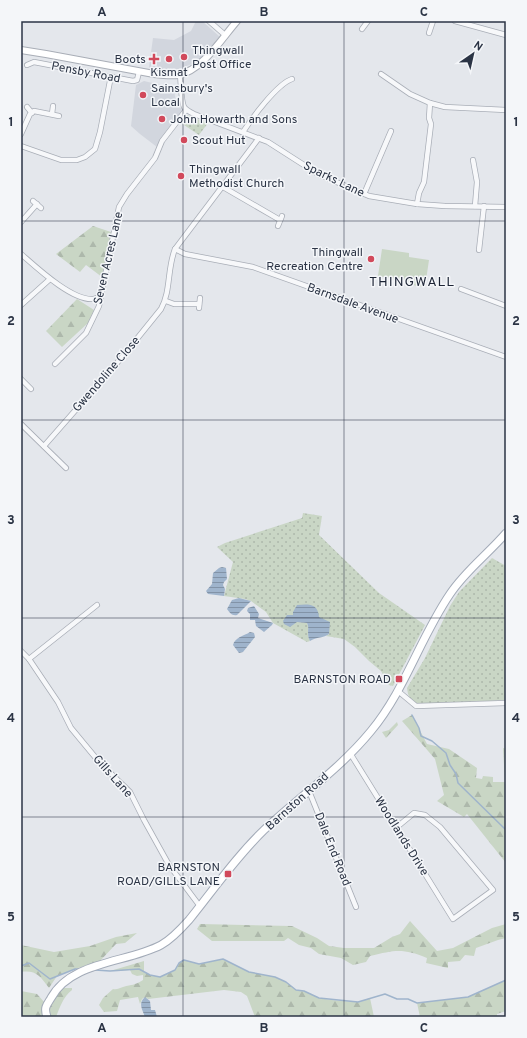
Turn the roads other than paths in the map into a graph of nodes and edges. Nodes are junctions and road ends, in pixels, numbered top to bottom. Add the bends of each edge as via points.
1 (209, 21) edge
2 (237, 21) edge
3 (368, 21) edge
4 (433, 21) edge
5 (455, 21) edge
6 (362, 29) dead end
7 (430, 33) dead end
8 (225, 35) junction
9 (506, 35) edge
10 (21, 50) edge
11 (27, 65) dead end
12 (139, 72) junction
13 (381, 74) dead end
14 (180, 75) junction
15 (111, 76) junction
16 (292, 79) dead end
17 (430, 102) junction
18 (53, 106) dead end
19 (27, 107) dead end
20 (186, 110) junction
21 (506, 110) edge
22 (32, 113) junction
23 (52, 114) junction
24 (59, 116) dead end
25 (391, 131) dead end
26 (243, 132) junction
27 (21, 134) edge
28 (259, 138) junction
29 (21, 146) edge
30 (473, 160) dead end
31 (223, 187) junction
32 (364, 194) junction
33 (417, 204) junction
34 (474, 206) junction
35 (484, 206) junction
36 (506, 207) edge
37 (41, 208) dead end
38 (21, 222) edge
39 (278, 226) dead end
40 (175, 249) junction
41 (479, 250) dead end
42 (21, 254) edge
43 (50, 279) junction
44 (461, 289) dead end
45 (101, 296) junction
46 (200, 298) dead end
47 (166, 301) junction
48 (21, 305) edge
49 (506, 306) edge
50 (506, 357) edge
51 (55, 364) dead end
52 (21, 379) edge
53 (31, 389) dead end
54 (21, 424) edge
55 (44, 446) junction
56 (66, 468) dead end
57 (506, 533) edge
58 (96, 605) dead end
59 (21, 651) edge
60 (29, 659) junction
61 (398, 691) junction
62 (506, 703) edge
63 (350, 753) junction
64 (309, 791) junction
65 (397, 827) junction
66 (199, 905) junction
67 (356, 907) dead end
68 (47, 1017) edge

1 - 8 street
2 - 8 main road
3 - 6 street
4 - 7 street
5 - 9 street
8 - 14 main road via 209,55 191,70
10 - 12 main road, Pensby Road
11 - 15 street, Pensby Road via 34,62
12 - 14 main road, Pensby Road
12 - 15 street, Pensby Road via 137,80 133,81
13 - 17 street via 410,94
14 - 20 street via 183,106
15 - 29 street via 100,132 94,149 86,158 61,160
16 - 26 street via 286,81 271,97
17 - 21 street via 445,106
17 - 33 street via 428,118 431,124 424,182
18 - 23 street
19 - 22 street
20 - 26 street, Sparks Lane
20 - 45 street, Seven Acres Lane via 162,141 155,158 119,207
22 - 23 street via 34,111
22 - 27 street
23 - 24 street
25 - 32 street
26 - 28 street, Sparks Lane
28 - 31 street
28 - 32 street, Sparks Lane via 318,174
30 - 34 street via 477,182
31 - 39 street via 281,218
31 - 40 street
32 - 33 street, Sparks Lane
33 - 34 street, Sparks Lane
34 - 35 street, Sparks Lane
35 - 36 street, Sparks Lane
35 - 41 street
37 - 38 street via 35,203
40 - 47 street via 170,263
40 - 50 street, Barnsdale Avenue via 186,254 253,267
42 - 43 street
43 - 45 street via 82,298 94,299
43 - 48 street
44 - 49 street
45 - 51 street, Seven Acres Lane via 86,333
46 - 47 street via 199,306
47 - 55 street, Gwendoline Close via 123,356
52 - 53 street
54 - 55 street
55 - 56 street
57 - 61 main road, Barnston Road via 449,594
58 - 60 street
59 - 60 street, Gills Lane
60 - 66 street, Gills Lane via 58,702 71,728 100,763 130,792 169,866
61 - 62 street via 416,706
61 - 63 main road, Barnston Road via 370,733
63 - 64 main road, Barnston Road
63 - 65 street, Woodlands Drive
64 - 66 main road, Barnston Road via 264,830
64 - 67 street, Dale End Road
65 - 65 street, Woodlands Drive via 453,918 493,890 440,827 425,815 414,814
66 - 68 main road, Barnston Road via 181,929 160,946 83,970 63,983 46,1007

